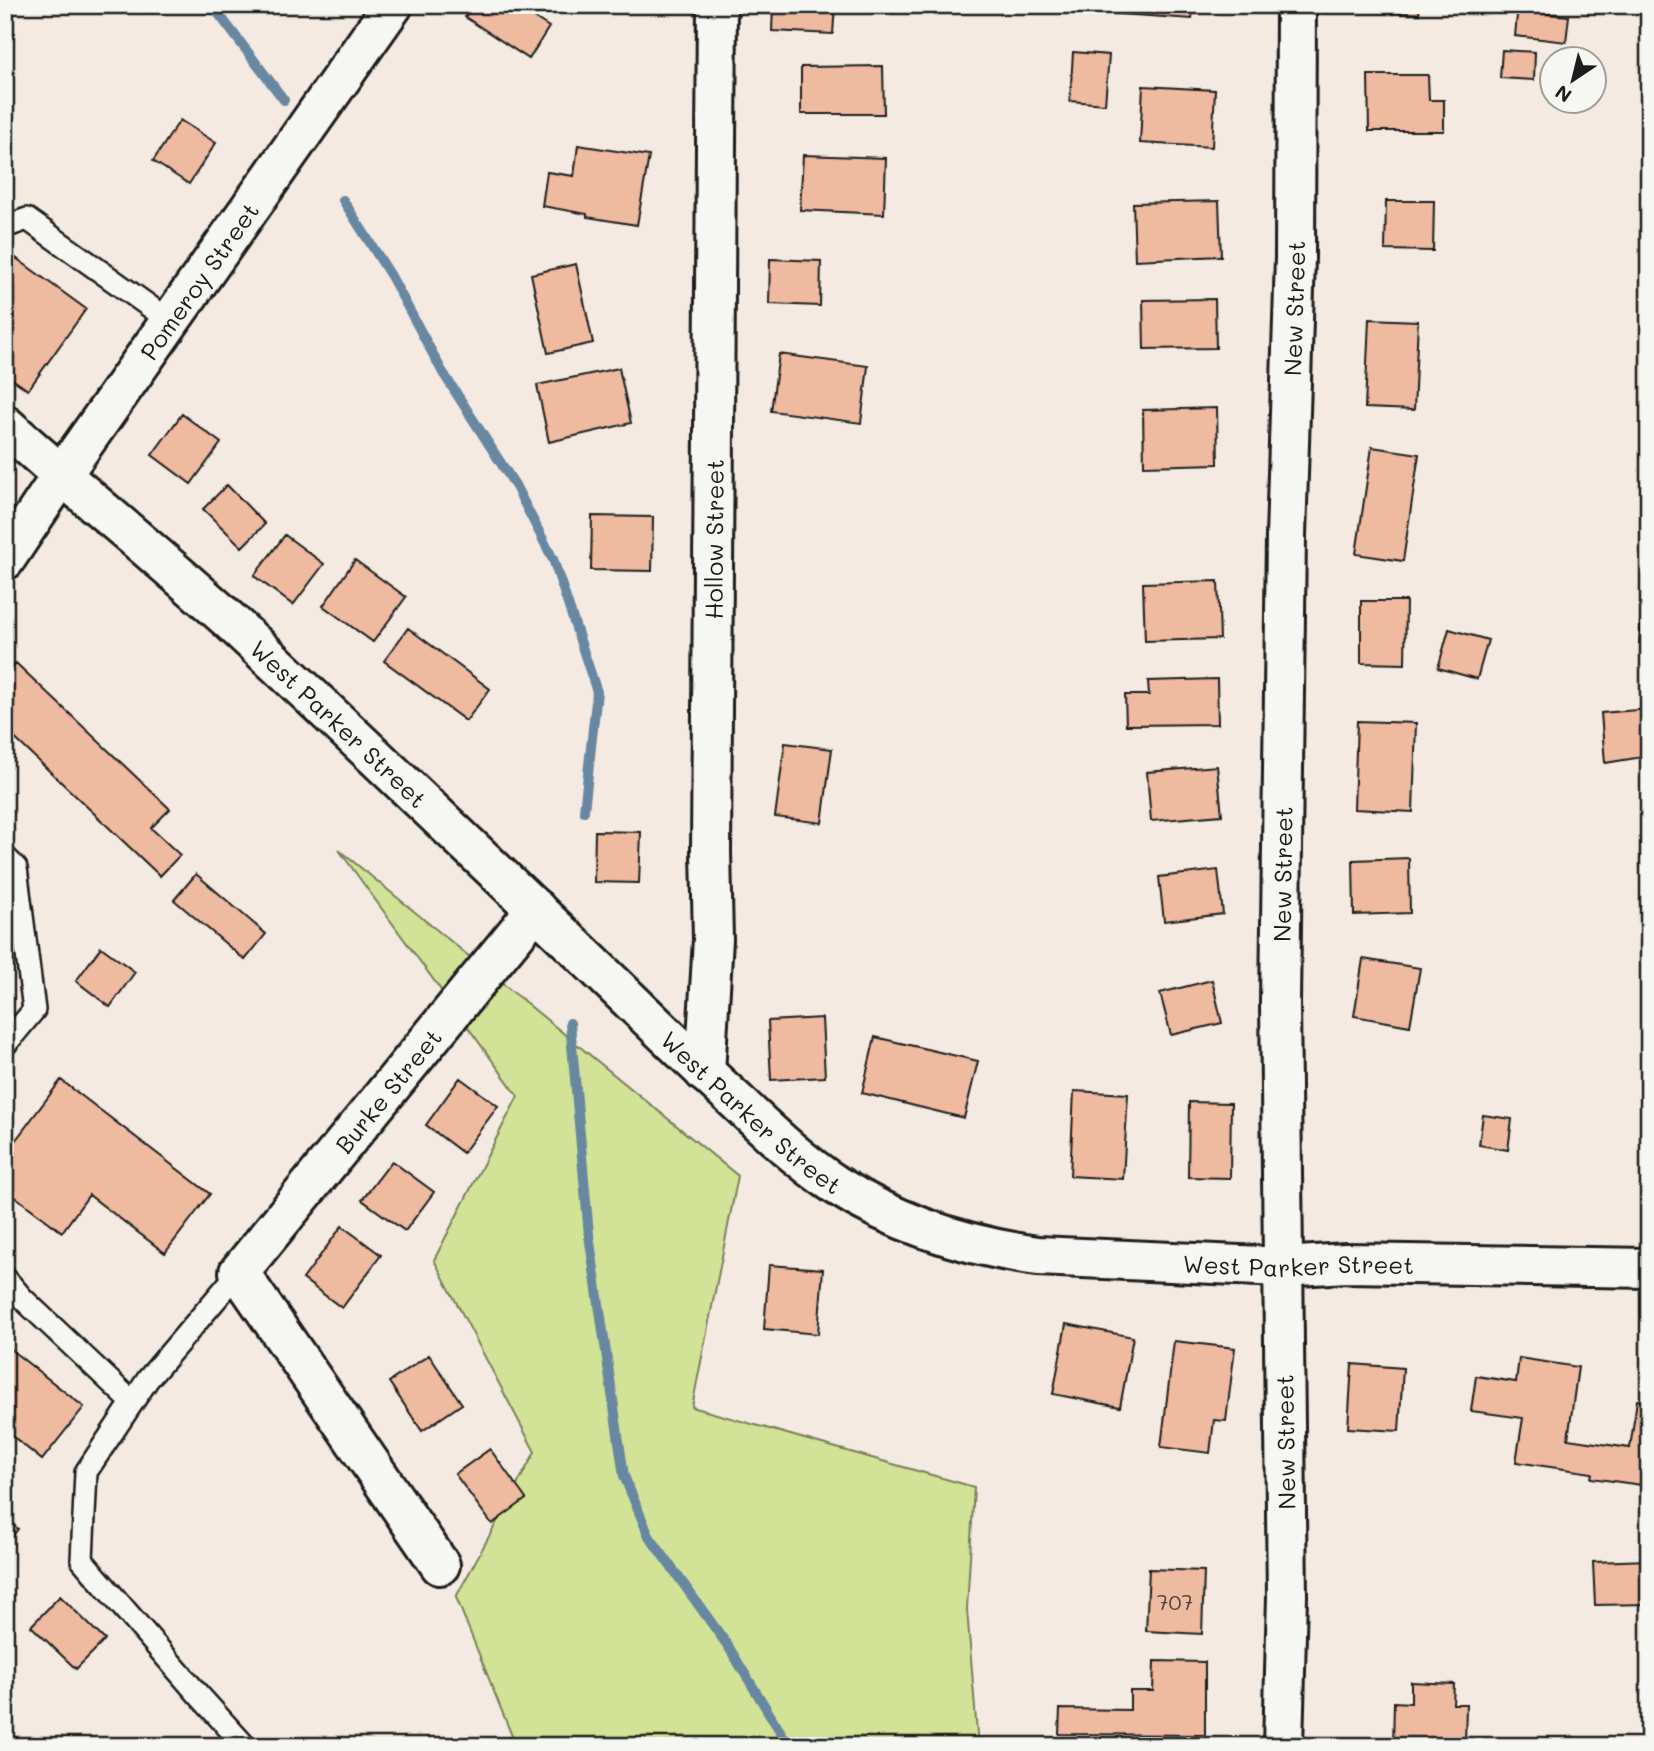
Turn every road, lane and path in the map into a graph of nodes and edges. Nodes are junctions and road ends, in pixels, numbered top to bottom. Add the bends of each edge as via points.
1 (393, 5) edge
2 (717, 5) edge
3 (1296, 5) edge
4 (5, 228) edge
5 (170, 321) junction
6 (5, 425) edge
7 (61, 476) junction
8 (5, 560) edge
9 (5, 857) edge
10 (536, 909) junction
11 (5, 1045) edge
12 (705, 1073) junction
13 (1283, 1267) junction
14 (1649, 1268) edge
15 (239, 1272) junction
16 (5, 1278) edge
17 (132, 1402) junction
18 (440, 1565) dead end
19 (245, 1746) edge
20 (1283, 1746) edge

1 - 5 street, Pomeroy Street
2 - 12 street, Hollow Street via 713,939
3 - 13 street, New Street via 1280,1003
4 - 5 lane via 27,219
5 - 7 street, Pomeroy Street
6 - 7 street, West Parker Street
7 - 8 street, Pomeroy Street
7 - 10 street, West Parker Street via 229,620
9 - 11 lane via 16,868 34,1010
10 - 12 street, West Parker Street
10 - 15 street, Burke Street
12 - 13 street, West Parker Street via 787,1148 836,1185 890,1215 948,1238 1038,1255
13 - 14 street, West Parker Street via 1346,1263
13 - 20 street, New Street via 1287,1596
15 - 17 lane
15 - 18 street
16 - 17 lane
17 - 19 lane via 86,1472 82,1560

